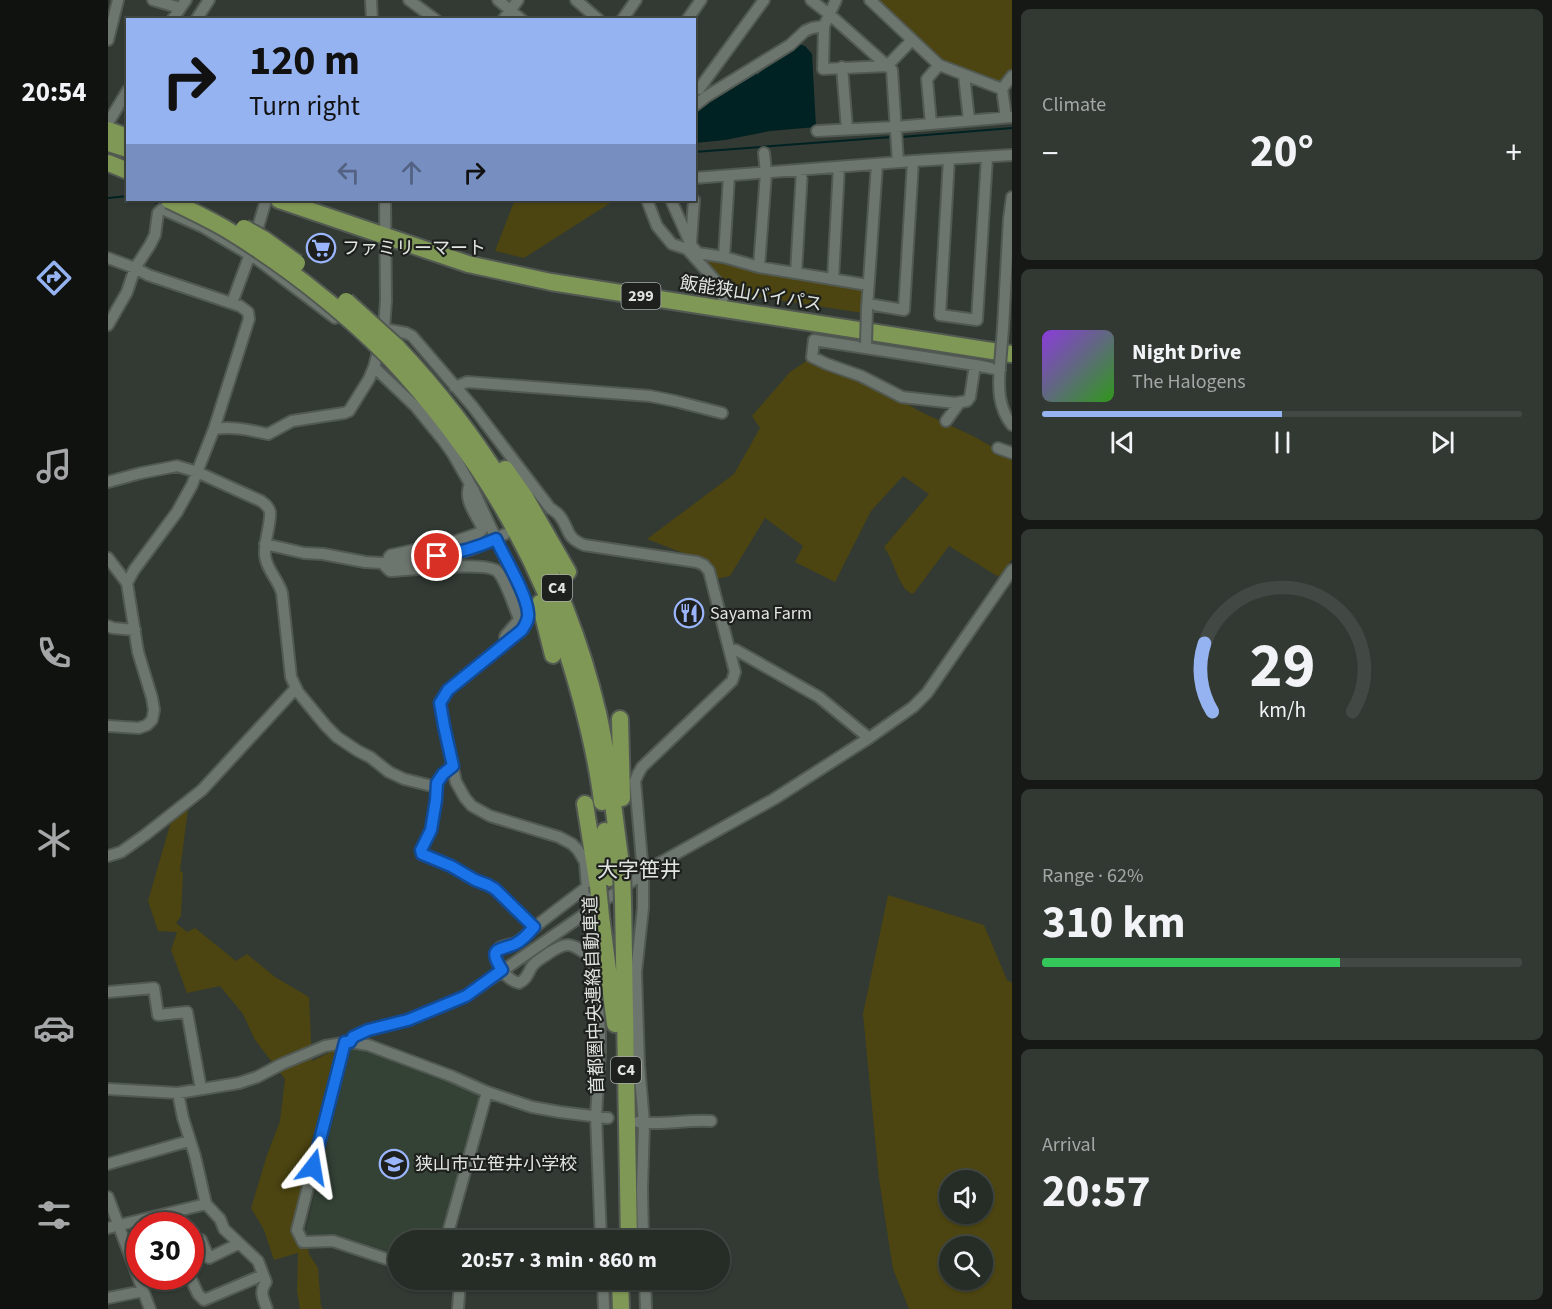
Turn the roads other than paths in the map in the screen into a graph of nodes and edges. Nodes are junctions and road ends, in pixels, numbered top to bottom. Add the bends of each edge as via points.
1 (118, 0) edge
2 (153, 0) edge
3 (209, 0) edge
4 (371, 0) edge
5 (409, 0) edge
6 (498, 0) edge
7 (518, 0) edge
8 (576, 0) edge
9 (636, 0) edge
10 (701, 0) edge
11 (764, 0) edge
12 (811, 0) edge
13 (837, 0) edge
14 (870, 0) edge
15 (183, 4) edge
16 (510, 10) junction
17 (829, 14) junction
18 (173, 18) edge
19 (197, 18) edge
20 (372, 18) edge
21 (433, 18) edge
22 (504, 18) edge
23 (520, 18) edge
24 (598, 18) edge
25 (622, 18) edge
26 (688, 18) edge
27 (824, 26) junction
28 (108, 40) edge
29 (912, 40) junction
30 (939, 65) junction
31 (887, 66) junction
32 (842, 67) junction
33 (964, 75) junction
34 (1012, 76) edge
35 (1002, 89) junction
36 (700, 90) edge
37 (126, 93) edge
38 (1009, 117) edge
39 (969, 120) junction
40 (108, 123) edge
41 (931, 124) junction
42 (848, 129) junction
43 (108, 130) edge
44 (817, 131) dead end
45 (895, 133) junction
46 (126, 136) edge
47 (108, 143) edge
48 (126, 148) edge
49 (764, 153) dead end
50 (1012, 155) edge
51 (987, 157) junction
52 (949, 159) junction
53 (913, 161) junction
54 (898, 162) junction
55 (108, 163) edge
56 (877, 164) junction
57 (839, 167) junction
58 (126, 170) edge
59 (802, 170) junction
60 (766, 173) junction
61 (108, 175) edge
62 (729, 176) junction
63 (696, 178) edge
64 (126, 181) edge
65 (171, 201) edge
66 (196, 201) edge
67 (266, 201) edge
68 (283, 201) edge
69 (314, 201) edge
70 (385, 201) edge
71 (647, 201) edge
72 (671, 201) edge
73 (694, 201) edge
74 (1012, 201) edge
75 (385, 230) junction
76 (691, 245) junction
77 (250, 254) junction
78 (724, 257) junction
79 (108, 258) edge
80 (759, 267) junction
81 (135, 268) junction
82 (796, 273) junction
83 (832, 279) junction
84 (1009, 279) edge
85 (868, 285) junction
86 (723, 298) junction
87 (232, 303) junction
88 (867, 306) junction
89 (108, 325) edge
90 (1006, 327) edge
91 (384, 329) junction
92 (1012, 344) edge
93 (865, 346) junction
94 (388, 353) junction
95 (1004, 363) edge
96 (975, 365) junction
97 (374, 367) junction
98 (416, 367) junction
99 (455, 387) junction
100 (960, 402) junction
101 (722, 413) dead end
102 (946, 421) dead end
103 (1012, 425) edge
104 (214, 429) junction
105 (998, 448) dead end
106 (1012, 453) edge
107 (197, 472) junction
108 (487, 481) junction
109 (108, 482) edge
110 (470, 484) junction
111 (500, 536) junction
112 (265, 544) junction
113 (108, 558) edge
114 (385, 563) junction
115 (1012, 570) edge
116 (568, 572) dead end
117 (127, 583) junction
118 (108, 626) edge
119 (135, 630) junction
120 (507, 642) junction
121 (731, 650) junction
122 (553, 655) dead end
123 (296, 688) junction
124 (620, 719) dead end
125 (108, 726) edge
126 (869, 738) junction
127 (453, 766) junction
128 (436, 787) junction
129 (585, 804) dead end
130 (108, 856) edge
131 (643, 873) junction
132 (601, 884) junction
133 (606, 911) junction
134 (534, 927) junction
135 (594, 959) junction
136 (502, 970) junction
137 (108, 992) edge
138 (348, 1042) junction
139 (108, 1089) edge
140 (201, 1089) junction
141 (487, 1092) junction
142 (178, 1093) junction
143 (602, 1117) junction
144 (639, 1122) junction
145 (711, 1122) dead end
146 (189, 1141) junction
147 (108, 1164) edge
148 (108, 1197) edge
149 (206, 1204) junction
150 (182, 1212) edge
151 (113, 1227) edge
152 (449, 1230) edge
153 (602, 1230) edge
154 (619, 1230) edge
155 (628, 1230) edge
156 (643, 1230) edge
157 (238, 1244) junction
158 (204, 1247) edge
159 (388, 1259) edge
160 (264, 1275) junction
161 (196, 1290) edge
162 (459, 1290) edge
163 (603, 1290) edge
164 (620, 1290) edge
165 (630, 1290) edge
166 (645, 1290) edge
167 (143, 1291) junction
168 (108, 1298) edge
169 (150, 1309) edge
170 (267, 1309) edge
171 (458, 1309) edge
172 (604, 1309) edge
173 (621, 1309) edge
174 (631, 1309) edge
175 (646, 1309) edge

1 - 28 street
2 - 15 street
3 - 19 street
4 - 20 street
5 - 21 street
6 - 16 street
7 - 16 street
8 - 24 street
9 - 25 street
10 - 26 street
11 - 36 street
12 - 17 street
13 - 17 street
14 - 29 street
15 - 18 street
16 - 22 street
16 - 23 street
17 - 27 street
17 - 31 street
27 - 32 street via 823,69
27 - 36 street via 805,31 790,45
29 - 30 street
29 - 31 street
30 - 33 street
30 - 41 street via 927,79
31 - 32 street
31 - 45 street via 892,70
32 - 42 street
33 - 35 street
33 - 39 street
34 - 35 street
35 - 38 street
37 - 40 street
38 - 39 street
39 - 41 street
41 - 45 street
42 - 44 street
42 - 45 street
43 - 46 highway
45 - 54 street
47 - 48 highway
49 - 60 street
50 - 51 street
51 - 52 street
51 - 52 street via 977,320 940,315
52 - 53 street
53 - 54 street
53 - 88 street via 903,310
54 - 56 street
55 - 58 highway
56 - 57 street
56 - 85 street
57 - 59 street
57 - 83 street
59 - 60 street
59 - 82 street
60 - 62 street
60 - 80 street
61 - 64 highway
62 - 63 street
62 - 78 street
65 - 94 highway, 首都圏中央連絡自動車道 / C4, bridge via 223,228 285,268
66 - 94 highway, 首都圏中央連絡自動車道 / C4, bridge via 265,240 352,306
67 - 77 street
68 - 75 highway, 飯能狭山バイパス / 299
69 - 75 highway, 飯能狭山バイパス / 299
70 - 75 street
71 - 86 street via 657,226 672,244 687,249 723,289
72 - 76 street
73 - 76 street
74 - 84 street
75 - 86 highway, 飯能狭山バイパス / 299 via 499,261
75 - 91 street
75 - 95 highway, 飯能狭山バイパス / 299 via 468,264 551,282
76 - 78 street via 698,253
77 - 81 street via 162,209 155,235
77 - 87 street
77 - 94 street
78 - 80 street
79 - 81 street
80 - 82 street
81 - 87 street
81 - 89 street via 127,292
82 - 83 street
83 - 85 street
84 - 90 street
85 - 88 street
86 - 92 highway, 飯能狭山バイパス / 299
87 - 104 street via 248,312 249,319
88 - 93 street, bridge
90 - 95 street, bridge
91 - 94 street
91 - 99 street via 410,334
93 - 96 street
93 - 100 street via 814,340 812,357 902,397
94 - 97 street
94 - 98 highway, 首都圏中央連絡自動車道 / C4
94 - 108 highway, 首都圏中央連絡自動車道 / C4 via 452,430
95 - 96 street
95 - 103 street via 1000,403
96 - 100 street via 970,397
97 - 104 street via 350,411 292,421 268,434 234,427
97 - 110 street via 423,415
98 - 116 highway via 500,462
98 - 132 highway, 首都圏中央連絡自動車道 / C4 via 500,479 537,545 580,649 610,777
99 - 101 street via 467,382 650,396
99 - 121 street via 546,510 560,515 575,541 704,565
100 - 102 street
104 - 107 street
105 - 106 street
107 - 109 street via 177,466
107 - 112 street via 267,506 270,511
107 - 117 street via 177,512
108 - 122 highway via 528,569
108 - 132 highway, 首都圏中央連絡自動車道 / C4 via 545,591 568,654 600,787
110 - 111 street
110 - 114 street via 467,499 482,527 479,533 456,542 391,555
111 - 114 street via 459,553
111 - 120 street via 528,613 522,630
112 - 114 street
112 - 123 street via 266,564 281,587 291,677
113 - 117 street
114 - 120 street via 390,571 469,566 494,569 501,575 519,618 506,634
115 - 126 street via 927,693
117 - 119 street
118 - 119 street
119 - 125 street via 152,698 152,720 139,728
120 - 127 street via 448,690 440,703
121 - 126 street via 819,697
121 - 131 street via 735,672 732,681 642,767 635,781
123 - 128 street via 337,737 389,772
123 - 130 street via 202,790 121,852
124 - 132 highway via 623,831
126 - 131 street via 774,799
127 - 128 street
127 - 132 street via 456,782 472,806 572,844
128 - 134 street via 431,830 422,854 495,889
129 - 132 highway
131 - 136 street
131 - 144 street via 644,908 636,972
132 - 133 highway, 首都圏中央連絡自動車道 / C4, bridge
132 - 133 highway, bridge
132 - 134 street
133 - 135 street
133 - 154 highway, 首都圏中央連絡自動車道 / C4 via 616,1028
133 - 155 highway, 首都圏中央連絡自動車道 / C4
134 - 136 street via 519,942 498,949 496,960
135 - 136 street via 566,944 537,961 524,981 514,982
135 - 143 street
136 - 138 street via 466,996 408,1020 368,1030
137 - 140 street via 154,988 158,1015 187,1012
138 - 140 street via 325,1046 239,1083
138 - 141 street via 368,1045
138 - 159 street via 297,1230 303,1242 333,1241
139 - 142 street
140 - 142 street
141 - 143 street via 532,1107
141 - 152 street
142 - 146 street
143 - 153 street
144 - 145 street
144 - 156 street
146 - 147 street
146 - 149 street
148 - 151 street
149 - 150 street
149 - 157 street
151 - 167 street
157 - 158 street via 209,1258
157 - 160 street via 258,1261
160 - 161 street via 204,1300
160 - 170 street via 267,1282 262,1295
162 - 171 street
163 - 172 street
164 - 173 highway
165 - 174 highway
166 - 175 street
167 - 168 street
167 - 169 street

